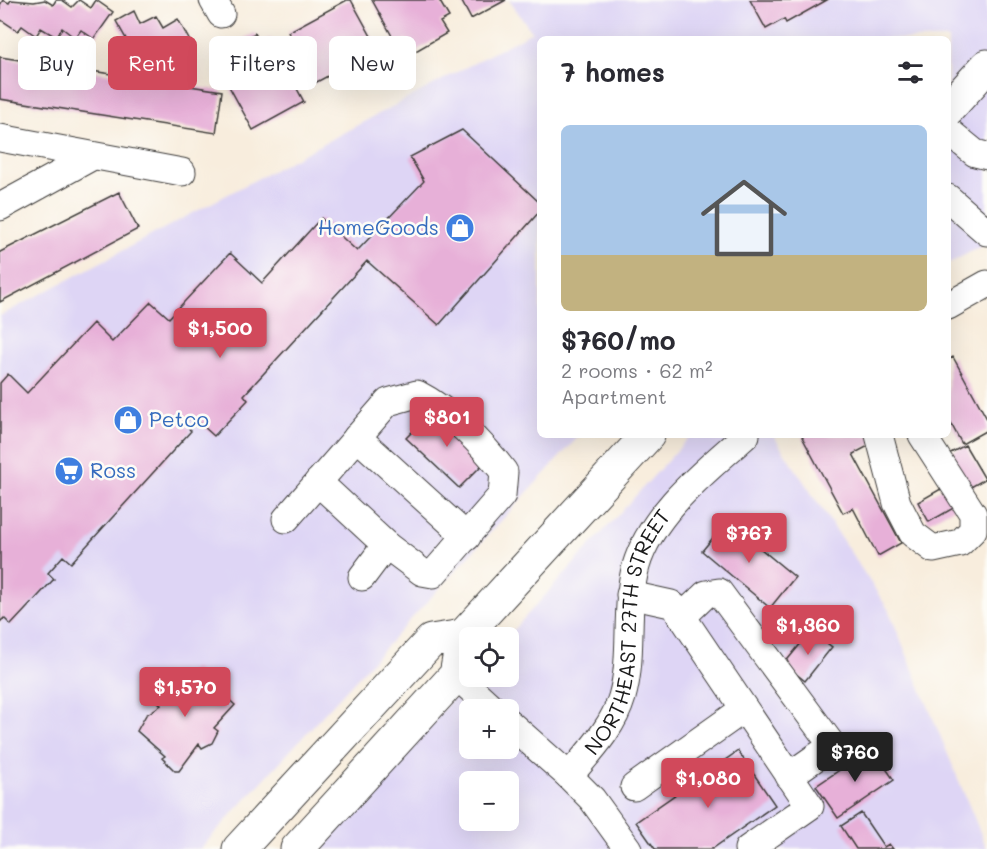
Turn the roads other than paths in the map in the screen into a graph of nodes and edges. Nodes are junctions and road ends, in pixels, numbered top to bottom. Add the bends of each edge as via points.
1 (987, 66) edge
2 (951, 106) edge
3 (951, 133) edge
4 (0, 138) edge
5 (93, 156) junction
6 (987, 156) edge
7 (182, 172) dead end
8 (951, 201) edge
9 (0, 207) edge
10 (987, 232) edge
11 (987, 284) edge
12 (951, 304) edge
13 (357, 437) junction
14 (645, 438) edge
15 (743, 438) edge
16 (880, 438) edge
17 (924, 438) edge
18 (318, 482) junction
19 (286, 519) dead end
20 (467, 537) junction
21 (386, 545) junction
22 (362, 577) dead end
23 (630, 595) junction
24 (682, 616) junction
25 (470, 627) edge
26 (459, 636) edge
27 (459, 656) edge
28 (456, 675) junction
29 (482, 699) edge
30 (744, 709) junction
31 (519, 732) edge
32 (569, 776) junction
33 (789, 776) junction
34 (634, 787) dead end
35 (764, 845) edge
36 (239, 849) edge
37 (297, 849) edge
38 (628, 849) edge

1 - 2 highway
3 - 6 street via 975,153
4 - 5 street
5 - 7 street
5 - 9 street
8 - 10 street
11 - 12 street
13 - 18 street
13 - 20 street
13 - 20 street via 388,402 417,394 444,411 504,472 502,495
14 - 25 highway
15 - 23 street, NORTHEAST 27TH STREET via 677,500 654,530 637,564
16 - 17 street via 897,503 913,534 933,549 960,543 974,530 973,514
18 - 19 street
18 - 21 street
20 - 21 street via 433,574 422,572
21 - 22 street
23 - 24 street via 671,604
23 - 32 street, NORTHEAST 27TH STREET via 627,678 622,699 603,736
24 - 30 street
24 - 33 street via 706,594 719,592 830,741 829,748
26 - 36 highway via 431,641
27 - 28 highway
28 - 29 street
28 - 37 highway
30 - 33 street
30 - 34 street
31 - 32 street, NORTHEAST 27TH STREET
32 - 38 street via 592,798
33 - 35 street via 810,806

